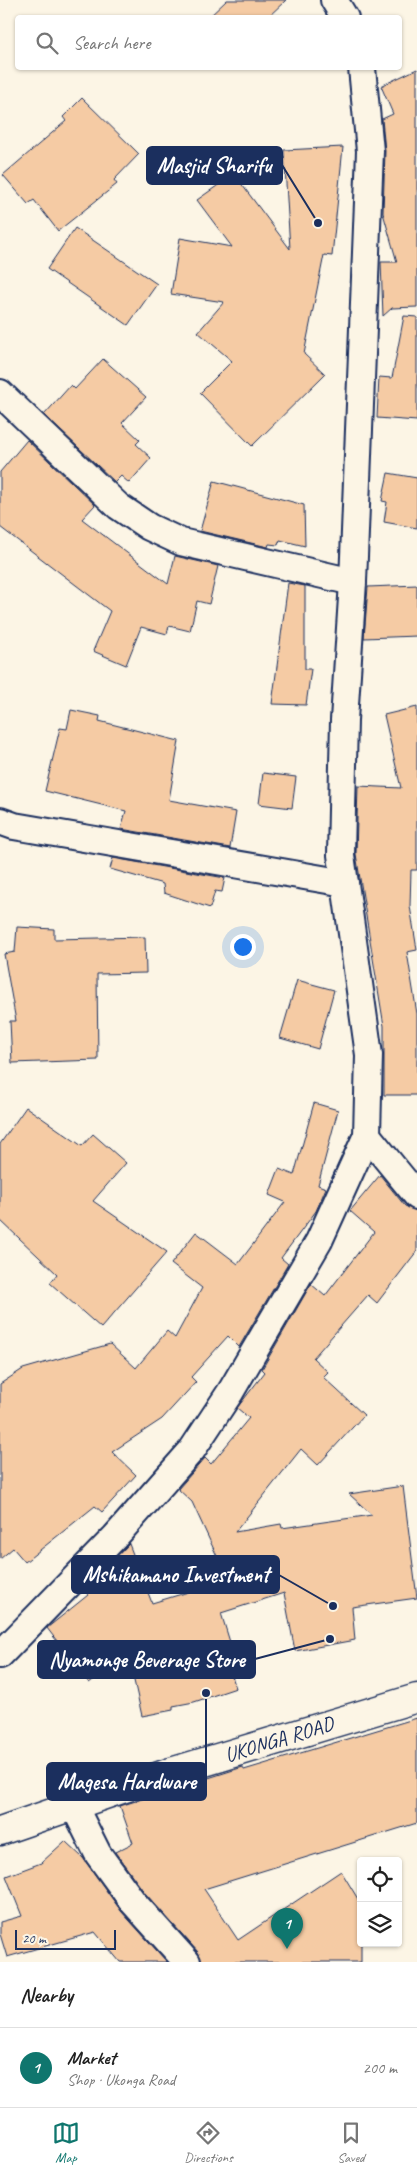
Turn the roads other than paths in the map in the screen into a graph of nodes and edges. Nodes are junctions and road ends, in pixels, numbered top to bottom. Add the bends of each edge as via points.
1 (334, 0) edge
2 (343, 15) edge
3 (362, 70) edge
4 (0, 392) edge
5 (353, 582) junction
6 (0, 821) edge
7 (345, 883) junction
8 (367, 1135) junction
9 (417, 1196) edge
10 (0, 1656) edge
11 (417, 1698) edge
12 (74, 1806) junction
13 (0, 1831) edge
14 (187, 1962) edge

1 - 2 street
3 - 5 street via 370,151
4 - 5 street via 118,506 149,527 181,542
5 - 7 street via 344,720 342,855
6 - 7 street via 24,828
7 - 8 street via 369,1055
8 - 9 street
8 - 10 street via 319,1241 231,1391 192,1450 115,1537
11 - 12 street, UKONGA ROAD via 171,1772
12 - 13 street, UKONGA ROAD
12 - 14 street via 98,1854 133,1902

